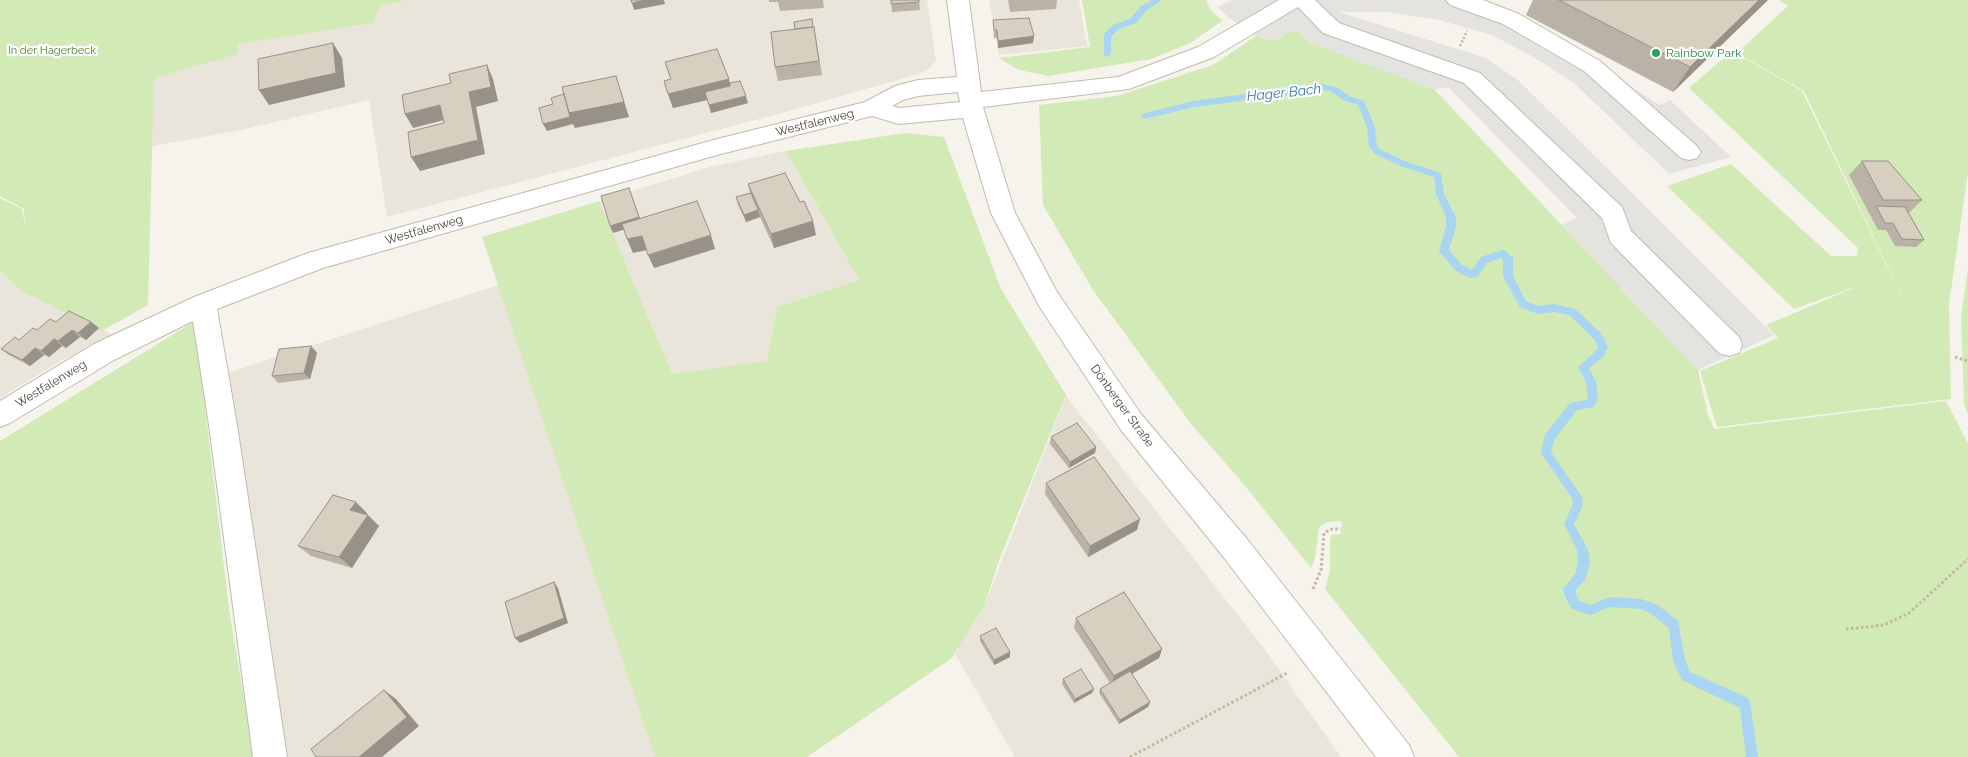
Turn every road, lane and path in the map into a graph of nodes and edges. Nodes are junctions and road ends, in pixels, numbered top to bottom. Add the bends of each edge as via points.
1 (958, 0) edge
2 (1295, 0) edge
3 (1303, 0) edge
4 (1472, 2) edge
5 (1468, 29) dead end
6 (1459, 50) dead end
7 (971, 98) junction
8 (1689, 152) dead end
9 (203, 304) junction
10 (1728, 345) dead end
11 (1955, 356) dead end
12 (1968, 361) edge
13 (0, 415) edge
14 (1341, 529) dead end
15 (1968, 559) edge
16 (1313, 590) dead end
17 (1846, 630) dead end
18 (1292, 670) dead end
19 (270, 757) edge
20 (1130, 757) edge
21 (1397, 757) edge

1 - 7 street, Dönberger Straße
2 - 7 street, Westfalenweg via 1206,52 1121,84
3 - 10 street via 1331,28 1472,78 1613,214 1620,236
4 - 8 street via 1511,19 1592,66
5 - 6 path
7 - 9 street, Westfalenweg via 899,116 872,108 717,147 317,260
7 - 21 street, Dönberger Straße via 1003,213 1048,299 1132,422 1236,549
9 - 13 street, Westfalenweg via 104,352
9 - 19 street
11 - 12 path
14 - 16 path via 1324,533 1321,570
15 - 17 path via 1909,613 1884,625
18 - 20 path

